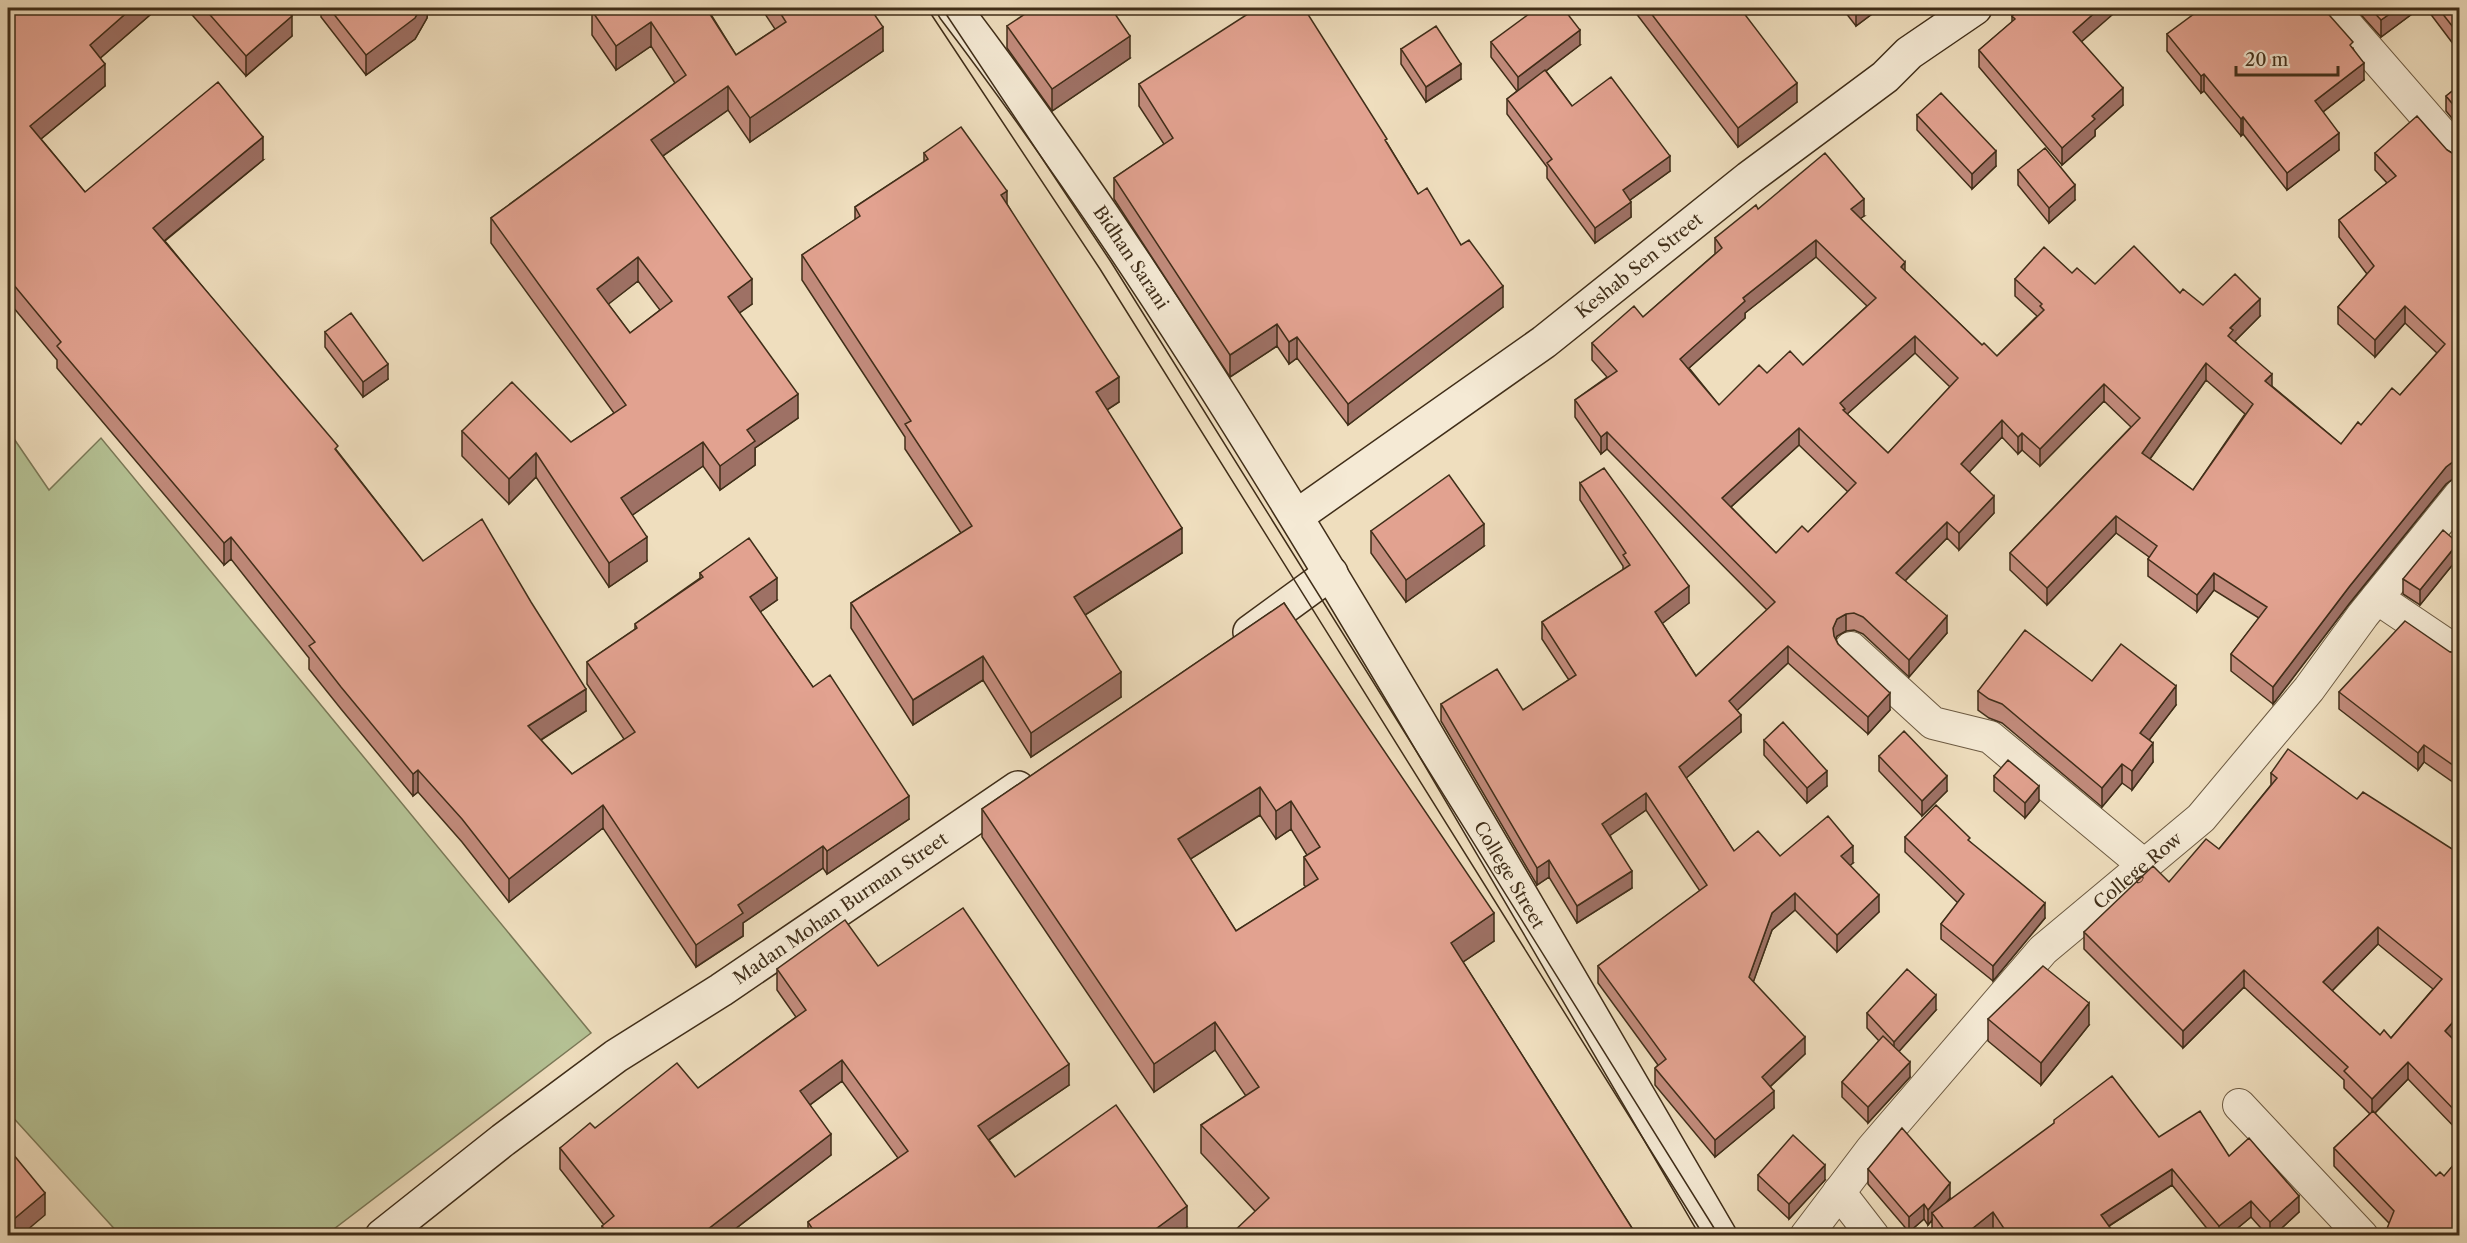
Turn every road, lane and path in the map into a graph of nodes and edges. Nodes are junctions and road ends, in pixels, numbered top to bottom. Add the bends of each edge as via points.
1 (954, 8) edge
2 (1976, 8) edge
3 (2332, 8) edge
4 (2460, 155) edge
5 (2460, 495) edge
6 (1297, 516) junction
7 (1320, 582) junction
8 (2377, 598) junction
9 (1851, 648) dead end
10 (1223, 650) edge
11 (2460, 654) edge
12 (1045, 770) edge
13 (2145, 866) junction
14 (2239, 1105) dead end
15 (1839, 1192) junction
16 (382, 1236) edge
17 (1720, 1236) edge
18 (1806, 1236) edge
19 (1873, 1236) edge
20 (2362, 1236) edge

1 - 6 main road, Bidhan Sarani via 1011,83 1162,304
2 - 6 main road, Keshab Sen Street via 1909,53 1885,77 1749,178 1544,342
3 - 4 street
5 - 8 street, College Row
6 - 7 main road, College Street
7 - 10 main road
7 - 17 main road, College Street via 1538,921
8 - 11 street
8 - 13 street, College Row via 2310,689 2201,818
9 - 13 street via 1933,723 1990,737
12 - 16 main road, Madan Mohan Burman Street via 721,990 616,1056
13 - 15 street, College Row via 2043,950
14 - 20 street
15 - 18 street, College Row
15 - 19 street

